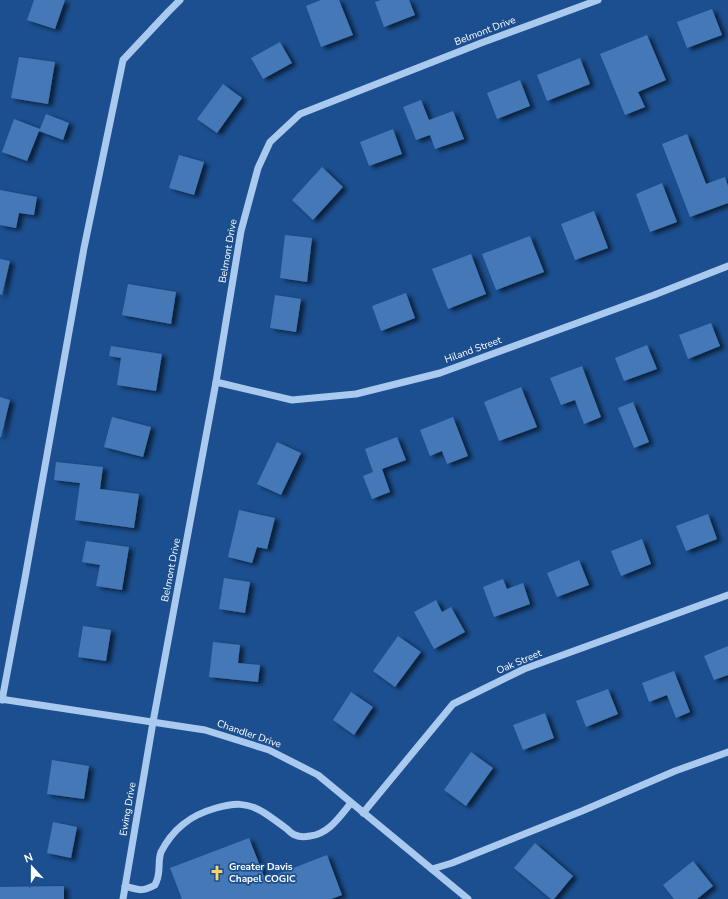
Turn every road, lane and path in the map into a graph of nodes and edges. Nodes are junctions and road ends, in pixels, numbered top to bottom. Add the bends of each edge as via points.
1 (180, 0) edge
2 (598, 0) edge
3 (728, 266) edge
4 (216, 382) junction
5 (728, 595) edge
6 (1, 700) edge
7 (153, 722) junction
8 (728, 752) edge
9 (351, 803) junction
10 (363, 812) junction
11 (432, 869) junction
12 (125, 886) junction
13 (123, 899) edge
14 (468, 899) edge

1 - 6 street via 123,60 84,248
2 - 4 street, Belmont Drive via 300,114 270,142 258,168 241,231
3 - 4 street, Hiland Street via 440,373 356,394 292,400
4 - 7 street, Belmont Drive
5 - 10 street, Oak Street via 524,669 453,704
6 - 7 street, Chandler Drive
7 - 9 street, Chandler Drive via 204,730 269,750 318,775
7 - 12 street, Ewing Drive
8 - 11 street
9 - 10 street, Chandler Drive
9 - 12 street via 330,827 310,836 294,835 252,806 229,804 204,812 183,824 166,844 160,854 155,885 139,890
10 - 11 street, Chandler Drive
11 - 14 street, Chandler Drive
12 - 13 street, Ewing Drive

